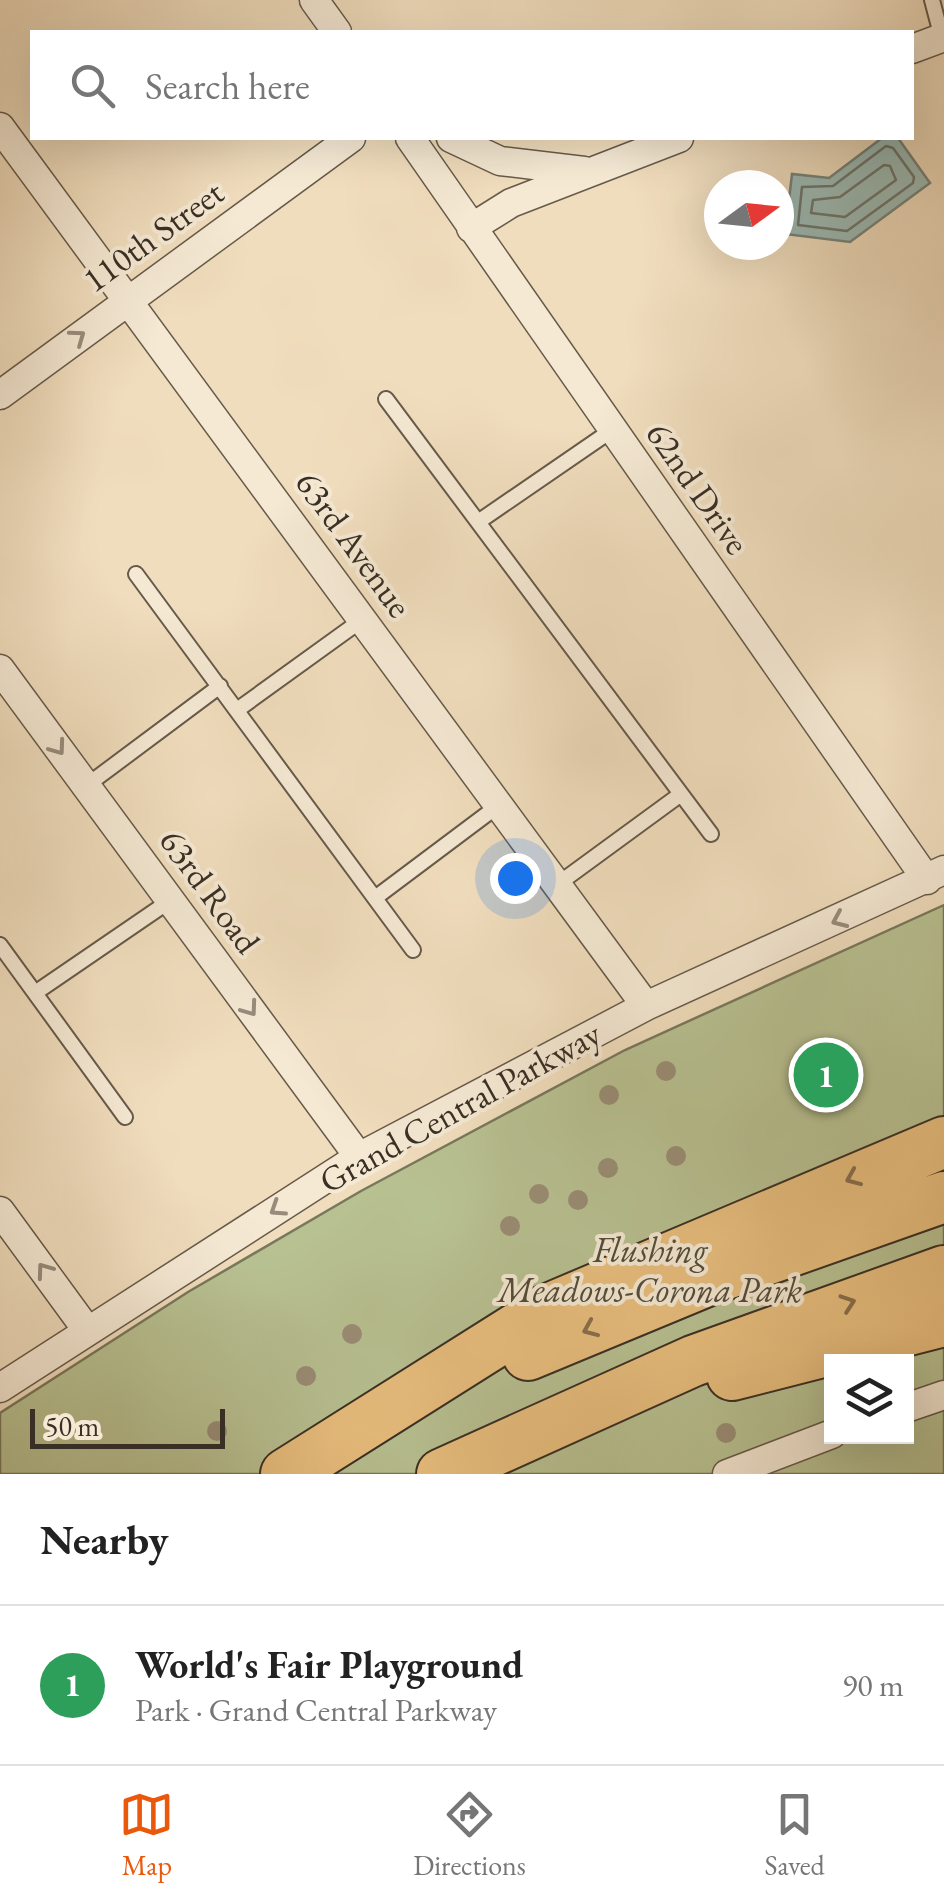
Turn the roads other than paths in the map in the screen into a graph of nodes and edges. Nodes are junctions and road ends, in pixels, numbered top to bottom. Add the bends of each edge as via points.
1 (314, 0) edge
2 (932, 0) edge
3 (335, 30) edge
4 (943, 37) edge
5 (914, 49) edge
6 (0, 127) edge
7 (348, 140) edge
8 (411, 140) edge
9 (455, 140) edge
10 (674, 140) edge
11 (590, 171) junction
12 (470, 228) junction
13 (128, 300) junction
14 (0, 395) edge
15 (386, 399) dead end
16 (612, 430) junction
17 (478, 522) junction
18 (136, 574) dead end
19 (362, 620) junction
20 (0, 669) edge
21 (220, 686) junction
22 (237, 710) junction
23 (86, 786) junction
24 (681, 794) junction
25 (499, 805) junction
26 (711, 834) dead end
27 (936, 875) edge
28 (558, 884) junction
29 (375, 898) junction
30 (170, 900) junction
31 (0, 945) edge
32 (413, 950) dead end
33 (35, 993) junction
34 (646, 1006) junction
35 (125, 1117) dead end
36 (944, 1142) edge
37 (359, 1157) junction
38 (944, 1197) edge
39 (0, 1210) edge
40 (944, 1271) edge
41 (944, 1321) edge
42 (88, 1330) junction
43 (0, 1388) edge
44 (944, 1395) edge
45 (914, 1405) edge
46 (562, 1417) junction
47 (824, 1437) edge
48 (287, 1474) edge
49 (442, 1474) edge
50 (727, 1474) edge

1 - 3 street
2 - 4 lane
4 - 5 street
6 - 13 street, 63rd Avenue
7 - 13 street, 110th Street
8 - 12 street, 62nd Drive
9 - 11 street via 500,161
10 - 11 street
11 - 12 street
12 - 16 street, 62nd Drive
14 -> 13 street, 110th Street
13 - 19 street, 63rd Avenue
15 - 17 lane
16 - 17 lane
16 - 27 street, 62nd Drive
17 - 24 lane
18 - 21 lane
19 - 22 lane
19 - 25 street, 63rd Avenue
20 -> 23 street, 63rd Road
21 - 22 lane
21 - 23 lane
22 - 29 lane
23 - 30 street, 63rd Road
24 - 26 lane
24 - 28 lane
25 - 28 street, 63rd Avenue
25 - 29 lane
27 -> 34 street, Grand Central Parkway
28 - 34 street, 63rd Avenue
29 - 32 lane
30 - 33 lane
30 -> 37 street, 63rd Road
31 - 33 lane
33 - 35 lane
34 - 37 street, Grand Central Parkway
36 -> 48 highway via 546,1310
37 -> 42 street, Grand Central Parkway
38 -> 48 highway via 619,1316
42 -> 39 street
46 -> 40 highway via 722,1350
41 - 46 highway
42 - 43 street, Grand Central Parkway
44 - 45 street
46 - 49 highway
47 - 50 street

